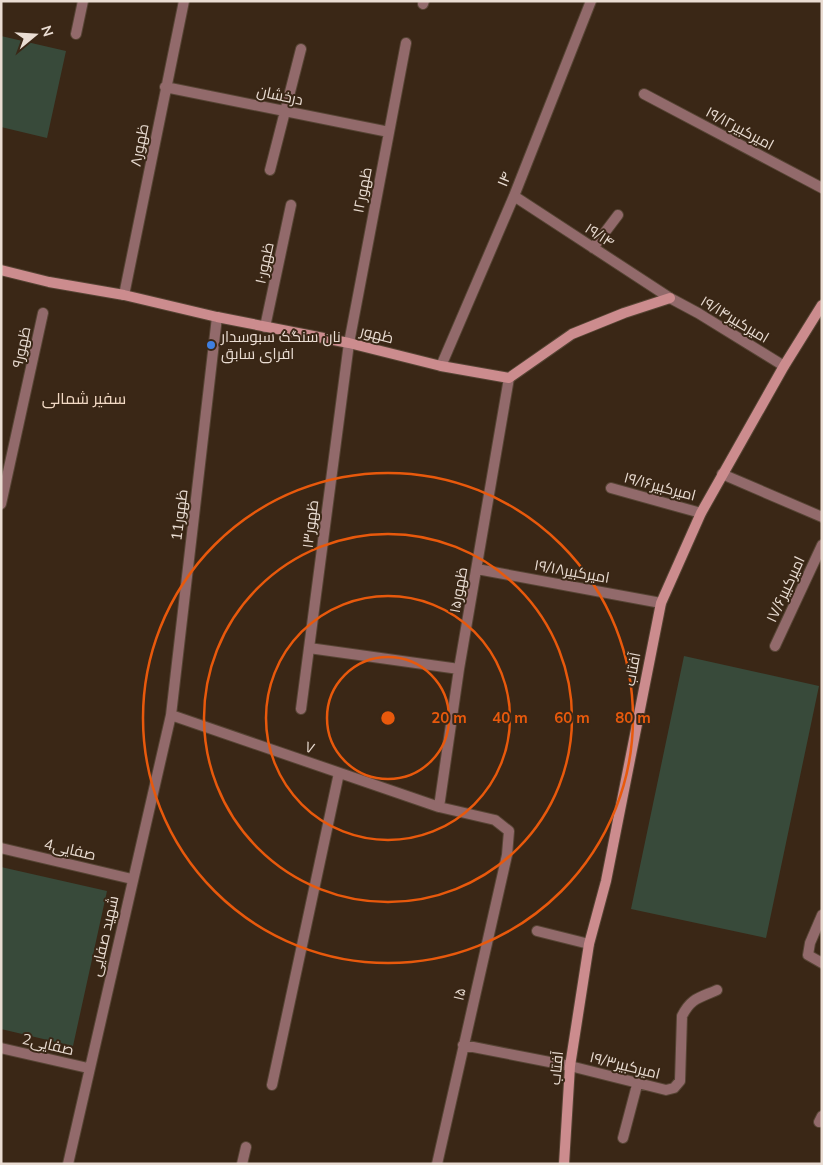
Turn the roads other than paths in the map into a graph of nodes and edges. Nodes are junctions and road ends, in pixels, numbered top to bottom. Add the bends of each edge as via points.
1 (83, 1) edge
2 (184, 1) edge
3 (591, 1) edge
4 (76, 34) dead end
5 (406, 43) dead end
6 (301, 49) dead end
7 (165, 87) junction
8 (644, 94) dead end
9 (285, 111) junction
10 (389, 132) junction
11 (270, 170) dead end
12 (822, 188) edge
13 (514, 196) junction
14 (291, 205) dead end
15 (618, 215) dead end
16 (593, 248) junction
17 (1, 270) edge
18 (124, 294) junction
19 (670, 298) junction
20 (822, 305) edge
21 (43, 313) dead end
22 (217, 318) junction
23 (265, 327) junction
24 (349, 343) junction
25 (440, 366) junction
26 (784, 366) junction
27 (508, 378) junction
28 (722, 474) junction
29 (611, 488) dead end
30 (1, 504) edge
31 (701, 513) junction
32 (822, 517) edge
33 (822, 545) edge
34 (477, 569) junction
35 (661, 603) junction
36 (775, 646) dead end
37 (309, 648) junction
38 (459, 669) junction
39 (301, 709) dead end
40 (171, 716) junction
41 (339, 773) junction
42 (439, 807) junction
43 (508, 831) joint
44 (1, 848) edge
45 (132, 879) junction
46 (822, 916) edge
47 (537, 931) dead end
48 (589, 944) junction
49 (822, 963) edge
50 (717, 990) dead end
51 (463, 1045) junction
52 (1, 1048) edge
53 (570, 1066) junction
54 (88, 1068) junction
55 (272, 1085) dead end
56 (637, 1085) junction
57 (623, 1138) dead end
58 (246, 1147) dead end
59 (68, 1164) edge
60 (242, 1164) edge
61 (437, 1164) edge
62 (564, 1164) edge

1 - 4 street
2 - 7 street, ظهور۸
3 - 13 street, ۱۴
5 - 10 street, ظهور۱۲
6 - 9 street
7 - 9 street, درخشان
7 - 18 street, ظهور۸
8 - 12 street, امیرکبیر۱۹/۱۲
9 - 10 street, درخشان
9 - 11 street
10 - 24 street, ظهور۱۲
13 - 16 street, ۱۹/۱۴
13 - 25 street, ۱۴
14 - 23 street, ظهور۱۰
15 - 16 street
16 - 19 street, ۱۹/۱۴
17 - 18 street, ظهور via 49,282
18 - 22 street, ظهور
19 - 26 street, امیرکبیر۱۹/۱۴
19 - 27 street via 572,334
20 - 26 street, آفتاب
21 - 30 street, ظهور۹
22 - 23 street, ظهور
22 - 40 street, 11ظهور
23 - 24 street, ظهور
24 - 25 street, ظهور
24 - 37 street, ظهور۱۳
25 - 27 street, ظهور
26 - 28 street, آفتاب
27 - 34 street, ظهور۱۵
28 - 31 street, آفتاب
28 - 32 street
29 - 31 street, امیرکبیر۱۹/۱۶
31 - 35 street, آفتاب
33 - 36 street, امیرکبیر۱۷/۶
34 - 35 street, امیرکبیر۱۹/۱۸
34 - 38 street, ظهور۱۵
35 - 48 street, آفتاب via 606,881
37 - 38 street
37 - 39 street, ظهور۱۳
38 - 42 street, ظهور۱۵
40 - 41 street, ۷
40 - 45 street, شهید صفایی
41 - 42 street, ۷
41 - 55 street
42 - 43 street, ۷ via 495,820
43 - 51 street, ۱۵ via 507,855
44 - 45 street, 4صفایی
45 - 54 street, شهید صفایی
46 - 49 street via 808,955
47 - 48 street
48 - 53 street, آفتاب
50 - 56 street, امیرکبیر۱۹/۳ via 691,1001 682,1016 680,1081 674,1088 666,1090
51 - 53 street, امیرکبیر۱۹/۳
51 - 61 street, ۱۵
52 - 54 street, 2صفایی
53 - 56 street, امیرکبیر۱۹/۳
53 - 62 street, آفتاب
54 - 59 street, شهید صفایی
56 - 57 street
58 - 60 street

